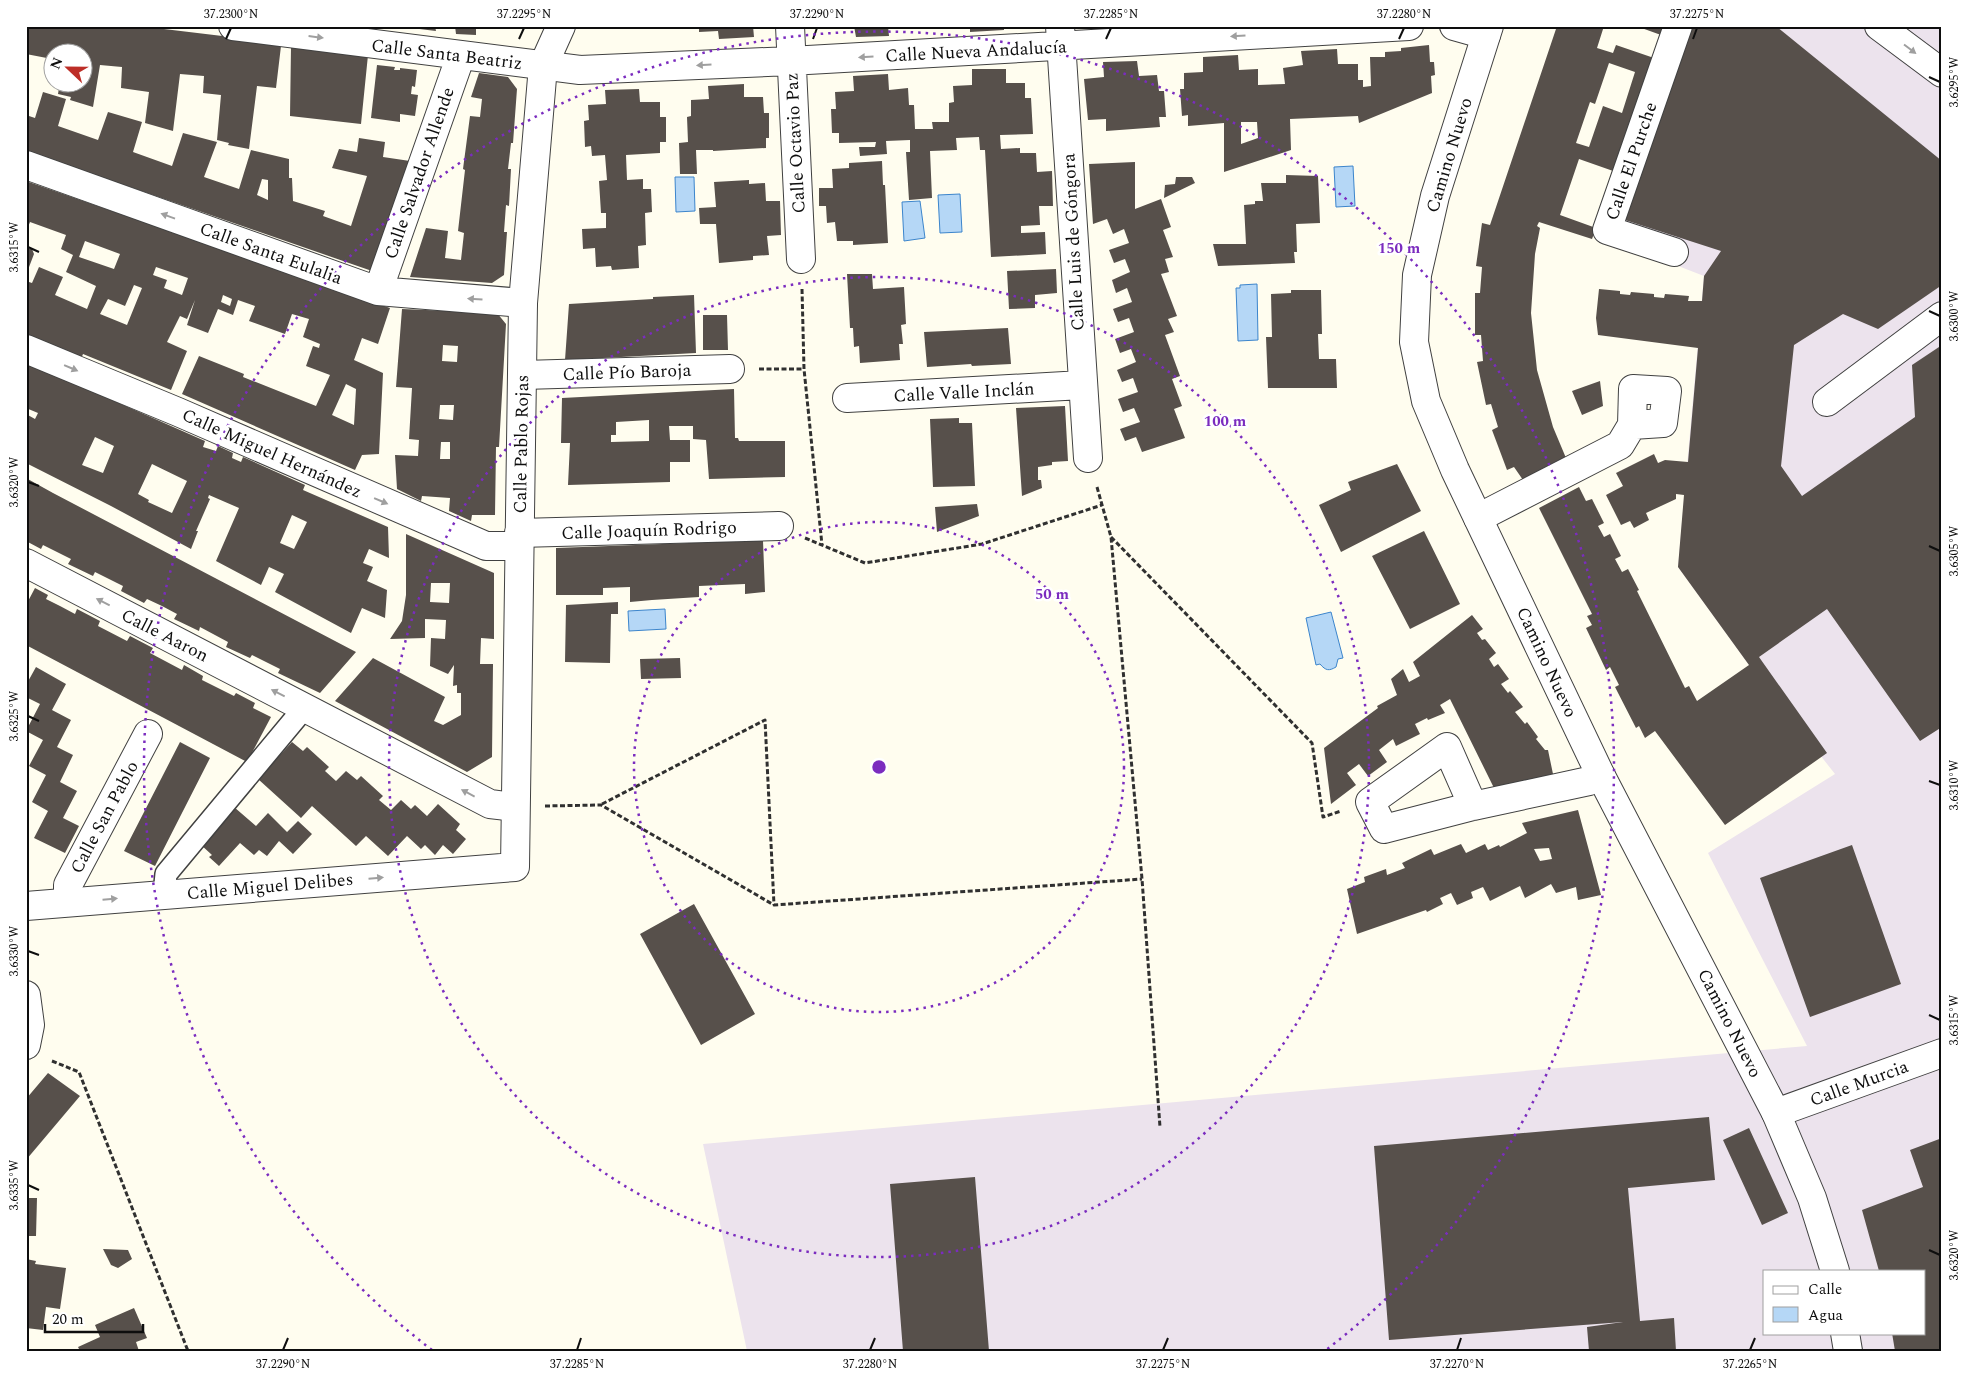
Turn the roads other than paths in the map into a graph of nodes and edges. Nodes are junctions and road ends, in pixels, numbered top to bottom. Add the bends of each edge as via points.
1 (233, 26) edge
2 (561, 26) edge
3 (790, 26) edge
4 (1409, 26) edge
5 (1454, 26) edge
6 (1678, 26) edge
7 (1879, 26) edge
8 (1488, 30) edge
9 (1061, 36) edge
10 (461, 55) junction
11 (790, 61) junction
12 (543, 66) junction
13 (1942, 73) edge
14 (26, 165) edge
15 (1674, 252) dead end
16 (801, 259) road end
17 (378, 291) junction
18 (523, 303) junction
19 (1942, 316) edge
20 (26, 350) edge
21 (730, 369) road end
22 (523, 375) junction
23 (1082, 385) junction
24 (847, 398) dead end
25 (1827, 402) dead end
26 (1632, 424) dead end
27 (1088, 458) road end
28 (1478, 518) junction
29 (779, 526) road end
30 (519, 540) junction
31 (26, 563) edge
32 (305, 707) junction
33 (148, 734) dead end
34 (1601, 776) junction
35 (1473, 806) junction
36 (514, 807) junction
37 (515, 867) joint
38 (164, 894) junction
39 (68, 902) junction
40 (26, 906) edge
41 (26, 995) edge
42 (35, 1051) edge
43 (1942, 1053) edge
44 (1776, 1113) junction
45 (1835, 1270) edge
46 (1845, 1334) edge
47 (1848, 1351) edge

1 -> 10 street, Calle Santa Beatriz
2 - 12 street, Calle Pablo Rojas
3 - 11 street, Calle Octavio Paz
4 -> 9 street, Calle Nueva Andalucía
5 - 8 street
6 - 15 street, Calle El Purche via 1608,230
7 -> 13 street
8 - 28 street, Camino Nuevo via 1435,196 1417,275 1414,342 1426,401
9 -> 11 street, Calle Nueva Andalucía
9 - 23 street, Calle Luis de Góngora
10 - 12 street, Calle Santa Beatriz
10 - 17 street, Calle Salvador Allende
11 -> 12 street, Calle Nueva Andalucía via 580,70
11 - 16 street, Calle Octavio Paz
12 - 18 street, Calle Pablo Rojas
17 -> 14 street, Calle Santa Eulalia
18 -> 17 street, Calle Santa Eulalia
18 - 22 street, Calle Pablo Rojas
19 - 25 street
20 -> 30 street, Calle Miguel Hernández via 178,412 486,546
21 - 22 street, Calle Pío Baroja
22 - 30 street, Calle Pablo Rojas
23 - 24 street, Calle Valle Inclán
23 - 27 street, Calle Luis de Góngora
26 - 28 street via 1620,445
28 - 34 street, Camino Nuevo
29 - 30 street, Calle Joaquín Rodrigo
30 - 36 street, Calle Pablo Rojas
32 -> 31 street, Calle Aaron
36 -> 32 street, Calle Aaron via 490,804
32 - 38 street via 166,874
33 - 39 street, Calle San Pablo via 68,885
34 - 35 street
34 - 44 street, Camino Nuevo
35 - 35 street via 1384,829 1370,802 1447,747
36 - 37 street, Calle Pablo Rojas
38 -> 37 street, Calle Miguel Delibes
39 -> 38 street, Calle Miguel Delibes
39 - 40 street, Calle Miguel Delibes
41 - 42 street
43 - 44 street, Calle Murcia
44 - 45 street, Camino Nuevo via 1812,1198
46 - 47 street

